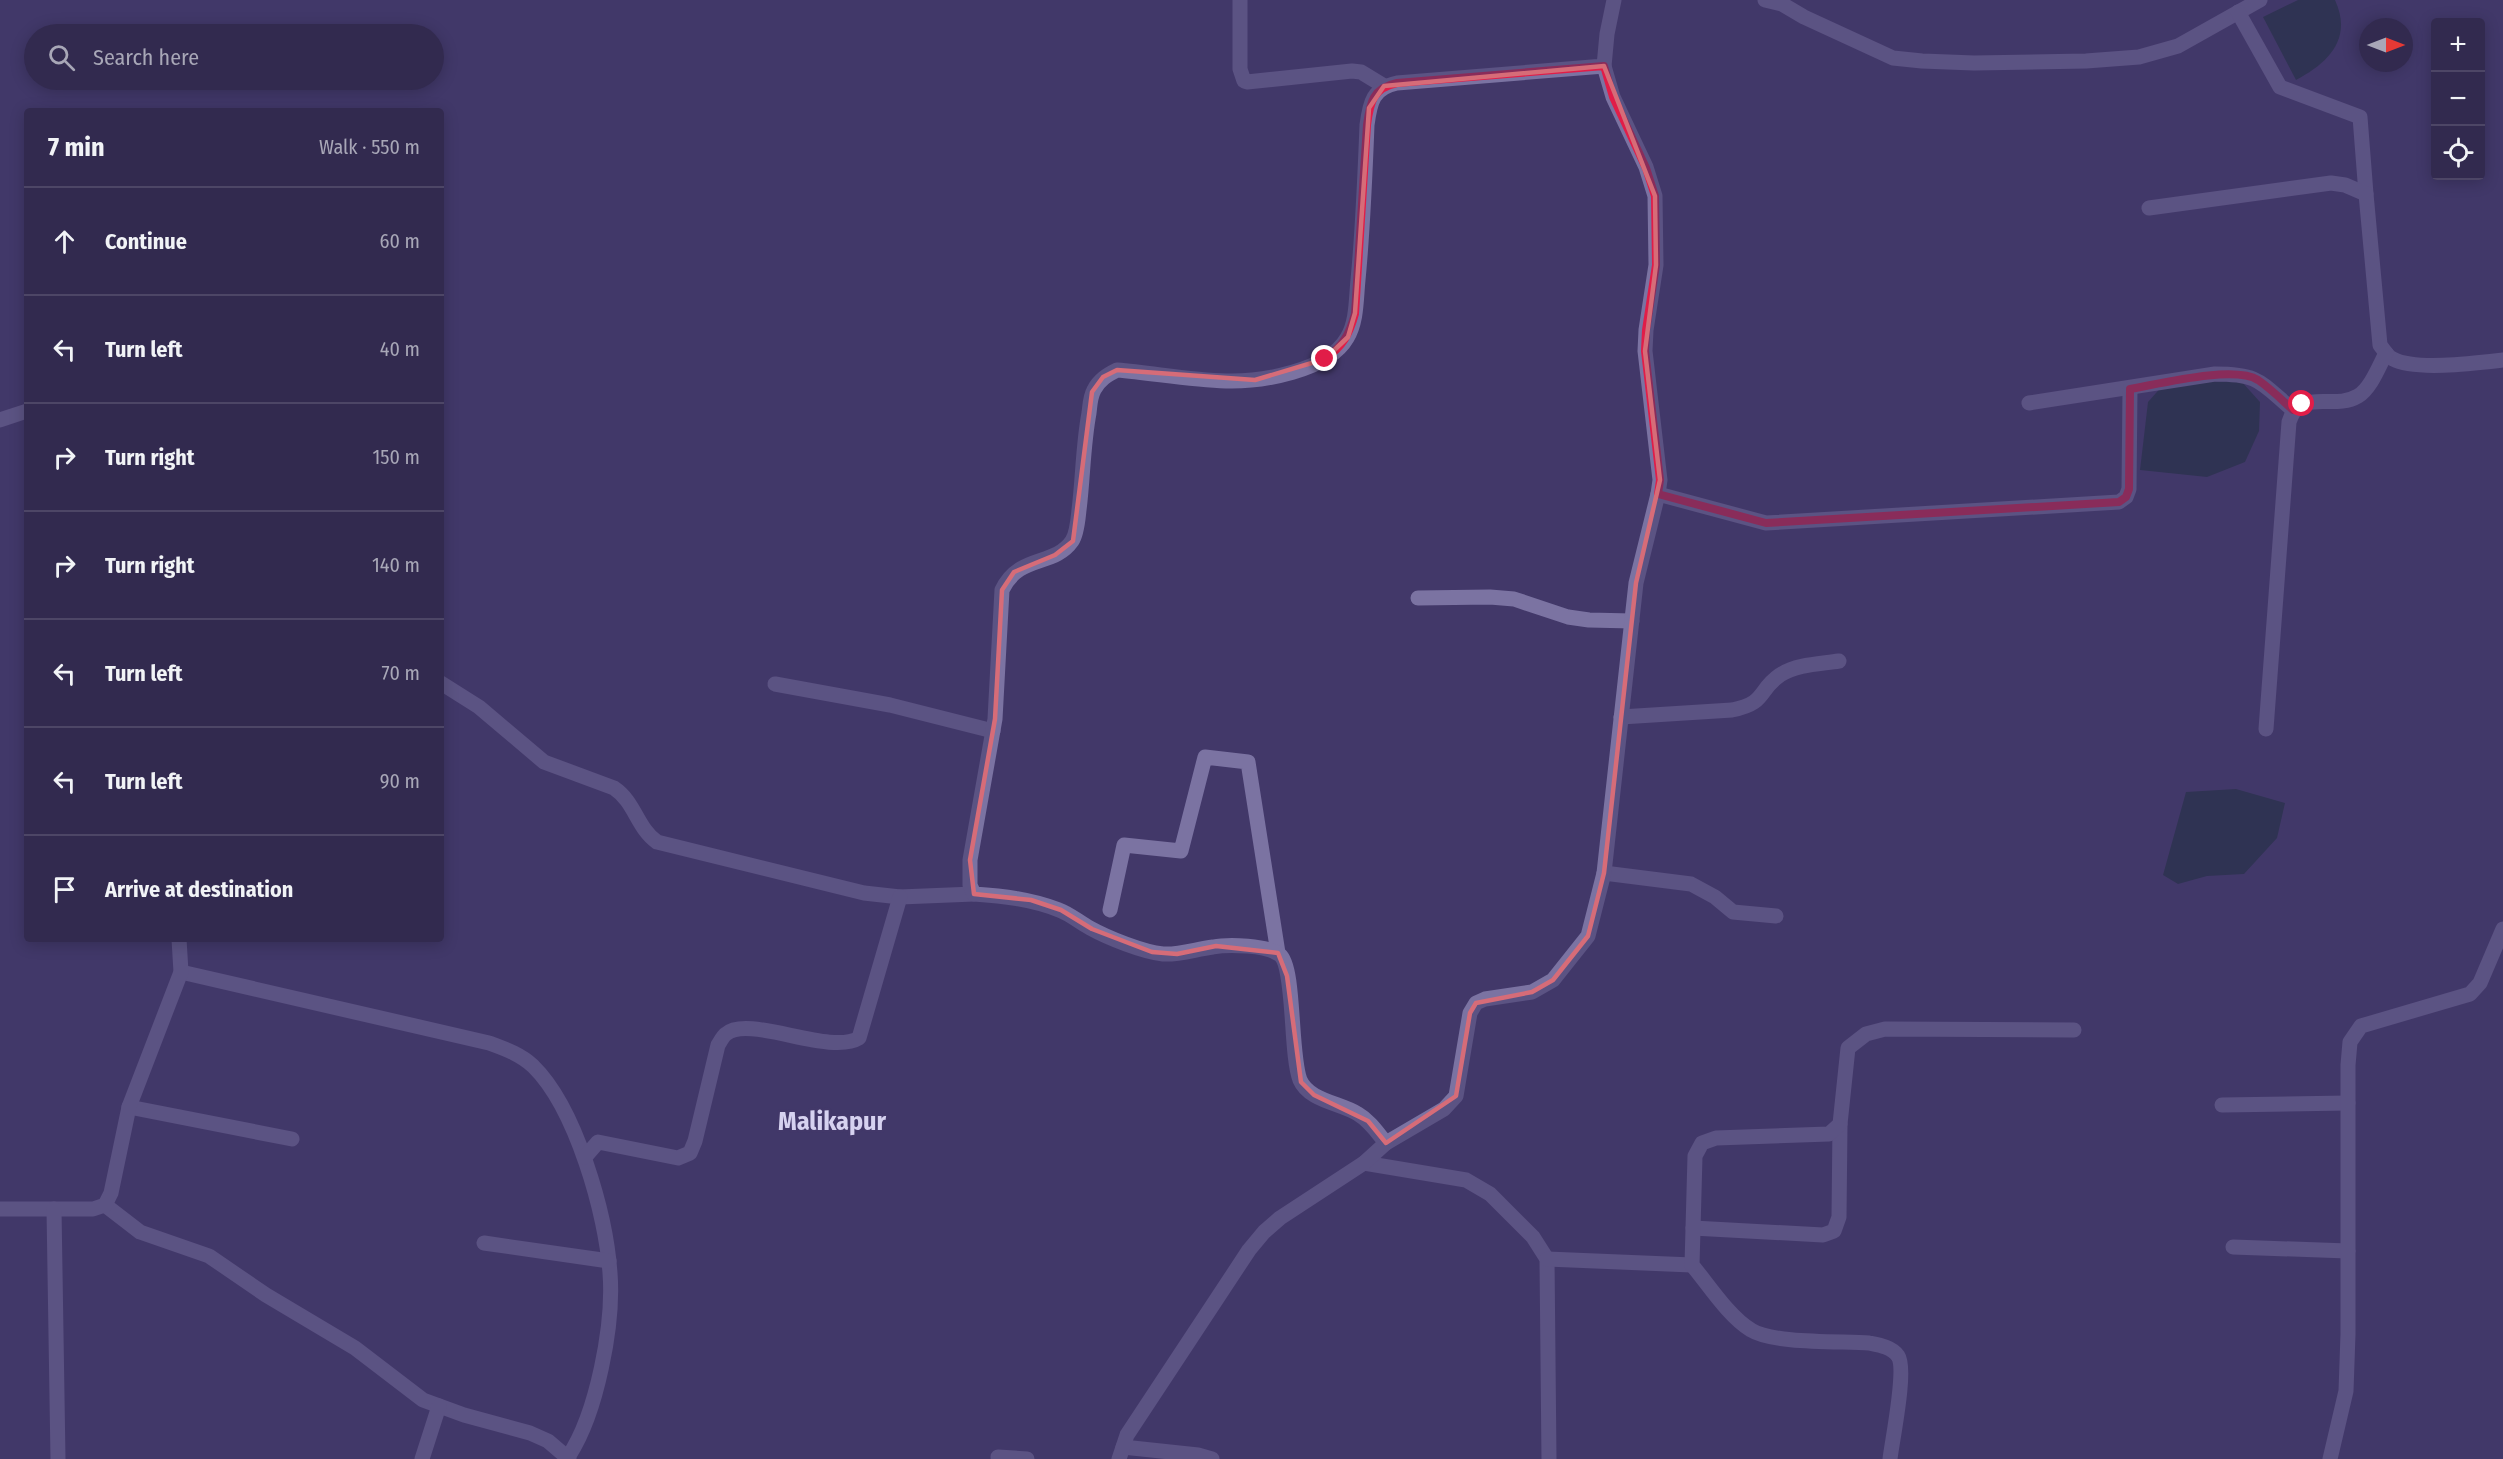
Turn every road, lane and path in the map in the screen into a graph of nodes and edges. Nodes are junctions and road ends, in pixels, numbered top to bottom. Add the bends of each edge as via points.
1 (1240, 0) edge
2 (1614, 0) edge
3 (1765, 0) edge
4 (2260, 0) edge
5 (2238, 12) junction
6 (1604, 66) junction
7 (1384, 86) junction
8 (2366, 194) junction
9 (2149, 208) dead end
10 (2386, 353) junction
11 (2503, 360) edge
12 (2130, 389) junction
13 (2029, 403) dead end
14 (2293, 410) junction
15 (24, 412) edge
16 (0, 420) edge
17 (1658, 494) junction
18 (1418, 598) dead end
19 (1632, 621) junction
20 (1839, 661) dead end
21 (775, 684) dead end
22 (444, 685) edge
23 (1621, 717) junction
24 (2266, 729) dead end
25 (993, 731) junction
26 (1604, 873) junction
27 (974, 894) junction
28 (900, 897) junction
29 (1110, 910) dead end
30 (1776, 916) dead end
31 (2503, 929) edge
32 (179, 942) edge
33 (1278, 953) junction
34 (181, 972) junction
35 (2074, 1030) dead end
36 (2348, 1102) junction
37 (2222, 1105) dead end
38 (129, 1107) junction
39 (1840, 1124) junction
40 (292, 1139) dead end
41 (1386, 1143) junction
42 (585, 1157) junction
43 (1364, 1162) junction
44 (105, 1205) junction
45 (0, 1209) edge
46 (54, 1209) junction
47 (1693, 1228) junction
48 (484, 1243) dead end
49 (2233, 1247) dead end
50 (2348, 1251) junction
51 (1547, 1259) junction
52 (609, 1261) junction
53 (1692, 1265) junction
54 (439, 1406) junction
55 (1121, 1453) edge
56 (998, 1457) dead end
57 (568, 1458) edge
58 (58, 1459) edge
59 (422, 1459) edge
60 (1027, 1459) edge
61 (1212, 1459) edge
62 (1549, 1459) edge
63 (1890, 1459) edge
64 (2330, 1459) edge

1 - 7 street via 1240,69 1244,81 1352,71
2 - 6 street
3 - 5 street via 1782,4 1893,58 1922,61 2086,61 2139,57 2178,46
4 - 5 street
5 - 8 street via 2280,87 2360,117
6 - 7 street
6 - 17 street via 1655,196 1656,265 1645,351 1660,480
7 - 25 street via 1369,108 1355,314 1348,337 1325,359 1255,380 1226,381 1117,370 1103,377 1092,392 1073,541 1055,555 1014,572 1002,590
8 - 9 street via 2331,183
8 - 10 street via 2380,345
10 - 11 street via 2392,359 2416,366
10 - 14 street via 2357,397 2302,404
12 - 13 street
12 - 14 street via 2215,374 2242,374 2257,379
12 - 17 street via 2129,489 2119,502 1766,523
14 - 24 street
15 - 16 street
17 - 19 street via 1636,583
18 - 19 street via 1514,599 1568,617
19 - 23 street
20 - 23 street via 1787,672 1748,707
21 - 25 street via 891,705
22 - 28 street via 479,707 544,762 623,794 643,830 657,842 864,893
23 - 26 street
25 - 27 street via 970,860
26 - 30 street via 1691,884 1733,912
26 - 41 street via 1588,936 1553,980 1532,993 1476,1003 1470,1013 1456,1096 1444,1109
27 - 28 street
27 - 33 street via 1031,900 1152,952 1177,954 1216,946 1260,947
28 - 42 street via 859,1038 842,1044 736,1029 718,1045 690,1153 678,1158 598,1142
29 - 33 street via 1124,845 1182,851 1205,757 1248,762
31 - 36 street via 2480,983 2470,994 2361,1026 2350,1042
32 - 34 street
33 - 41 street via 1284,959 1287,976 1300,1082 1314,1095 1356,1112
34 - 38 street
34 - 42 street via 489,1042 517,1053 534,1067 552,1091
35 - 39 street via 1885,1029 1866,1034 1848,1048
36 - 37 street
36 - 50 street
38 - 40 street
38 - 44 street
39 - 47 street via 1829,1134 1716,1138 1702,1143 1695,1156
39 - 47 street via 1839,1217 1833,1231 1823,1235
41 - 43 street
42 - 52 street
43 - 51 street via 1466,1180 1490,1194 1533,1237
43 - 55 street via 1280,1218 1249,1250 1127,1435
44 - 46 street via 93,1209
44 - 54 street via 140,1232 209,1256 356,1348 409,1390
45 - 46 street
46 - 58 street
47 - 53 street
48 - 52 street
49 - 50 street
50 - 64 street via 2346,1391
51 - 53 street
51 - 62 street
52 - 57 street via 609,1307 597,1383 586,1424
53 - 63 street via 1750,1330 1767,1337 1886,1346 1898,1356 1902,1371
54 - 57 street via 531,1433
54 - 59 street
55 - 61 street via 1198,1455
56 - 60 street

